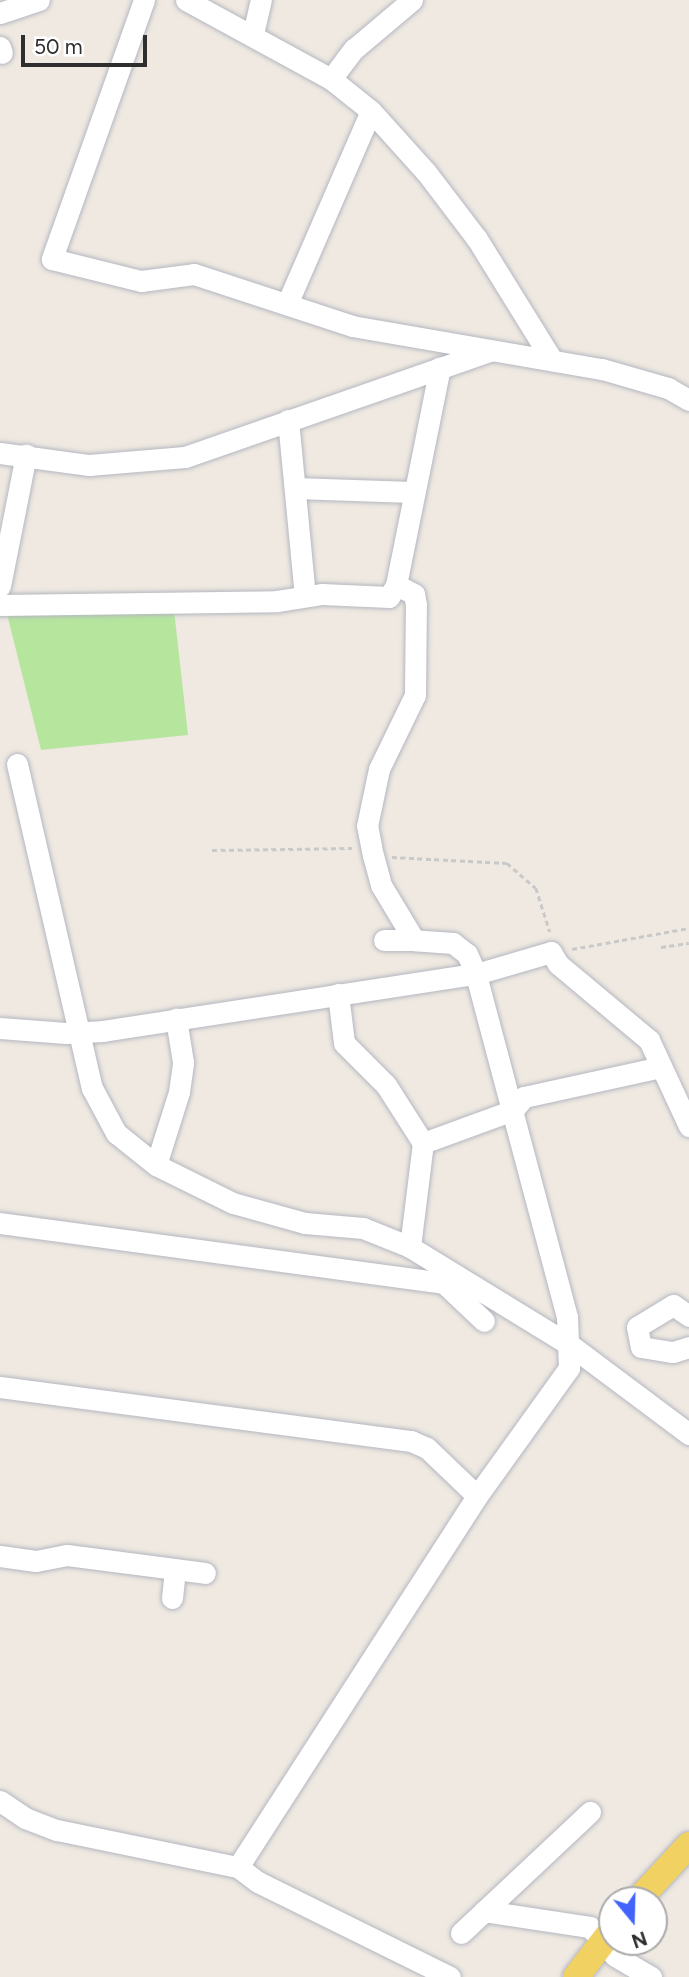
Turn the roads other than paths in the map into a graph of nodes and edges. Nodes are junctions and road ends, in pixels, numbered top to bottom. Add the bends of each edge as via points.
1 (39, 0) edge
2 (144, 0) edge
3 (186, 0) edge
4 (261, 0) edge
5 (412, 0) edge
6 (0, 13) edge
7 (253, 34) junction
8 (331, 79) junction
9 (370, 111) junction
10 (287, 304) junction
11 (491, 351) junction
12 (552, 360) junction
13 (440, 367) junction
14 (689, 400) edge
15 (288, 420) junction
16 (0, 453) edge
17 (26, 455) junction
18 (295, 488) junction
19 (412, 492) junction
20 (396, 585) junction
21 (0, 586) edge
22 (305, 595) junction
23 (0, 605) edge
24 (17, 764) dead end
25 (384, 940) dead end
26 (414, 940) junction
27 (476, 974) junction
28 (338, 994) junction
29 (176, 1019) junction
30 (0, 1028) edge
31 (82, 1032) junction
32 (660, 1067) junction
33 (513, 1111) junction
34 (689, 1126) edge
35 (424, 1143) junction
36 (156, 1166) junction
37 (0, 1223) edge
38 (410, 1247) junction
39 (689, 1316) edge
40 (484, 1321) dead end
41 (570, 1345) junction
42 (689, 1347) edge
43 (0, 1387) edge
44 (689, 1434) edge
45 (477, 1496) junction
46 (0, 1556) edge
47 (175, 1569) junction
48 (205, 1573) dead end
49 (172, 1598) dead end
50 (0, 1801) edge
51 (590, 1812) dead end
52 (689, 1845) edge
53 (238, 1867) junction
54 (651, 1886) edge
55 (484, 1911) junction
56 (598, 1931) edge
57 (461, 1933) dead end
58 (598, 1949) edge
59 (617, 1956) edge
60 (450, 1977) edge
61 (576, 1977) edge
62 (651, 1977) edge

1 - 6 street
2 - 10 street via 52,259 141,281 194,274
3 - 7 street
4 - 7 street
5 - 8 street via 354,49
7 - 8 street
8 - 9 street
9 - 10 street
9 - 12 street via 426,172 477,239
10 - 11 street via 352,326
11 - 12 street
11 - 13 street
12 - 14 street via 668,388
13 - 15 street
13 - 19 street
15 - 17 street via 185,457 136,464 89,465
15 - 18 street
16 - 17 street
17 - 21 street
18 - 19 street
18 - 22 street
19 - 20 street
20 - 22 street via 389,597
20 - 26 street via 414,594 416,605 415,695 379,768 368,826 381,885
22 - 23 street via 277,601
24 - 31 street
25 - 26 street
26 - 27 street via 453,943 467,954
27 - 28 street
27 - 32 street via 560,951 558,964 637,1027 649,1040
27 - 33 street
28 - 29 street
28 - 35 street via 344,1043 386,1085
29 - 31 street
29 - 36 street via 183,1062 179,1092
30 - 31 street
31 - 36 street via 92,1088 107,1122
32 - 33 street via 524,1097
32 - 34 street
33 - 35 street
33 - 41 street via 567,1317
35 - 38 street
36 - 38 street via 233,1203 305,1223 363,1228
37 - 40 street via 444,1283
38 - 41 street
39 - 42 street via 673,1305 637,1326 641,1347 673,1352
41 - 44 street
41 - 45 street via 569,1368
43 - 45 street via 411,1441 427,1448
45 - 53 street
46 - 47 street via 36,1561 67,1555
47 - 48 street
47 - 49 street
50 - 53 street via 25,1818 57,1830
51 - 55 street
52 - 54 main road
53 - 60 street via 258,1882
55 - 56 street
55 - 57 street
58 - 61 main road
59 - 62 street

